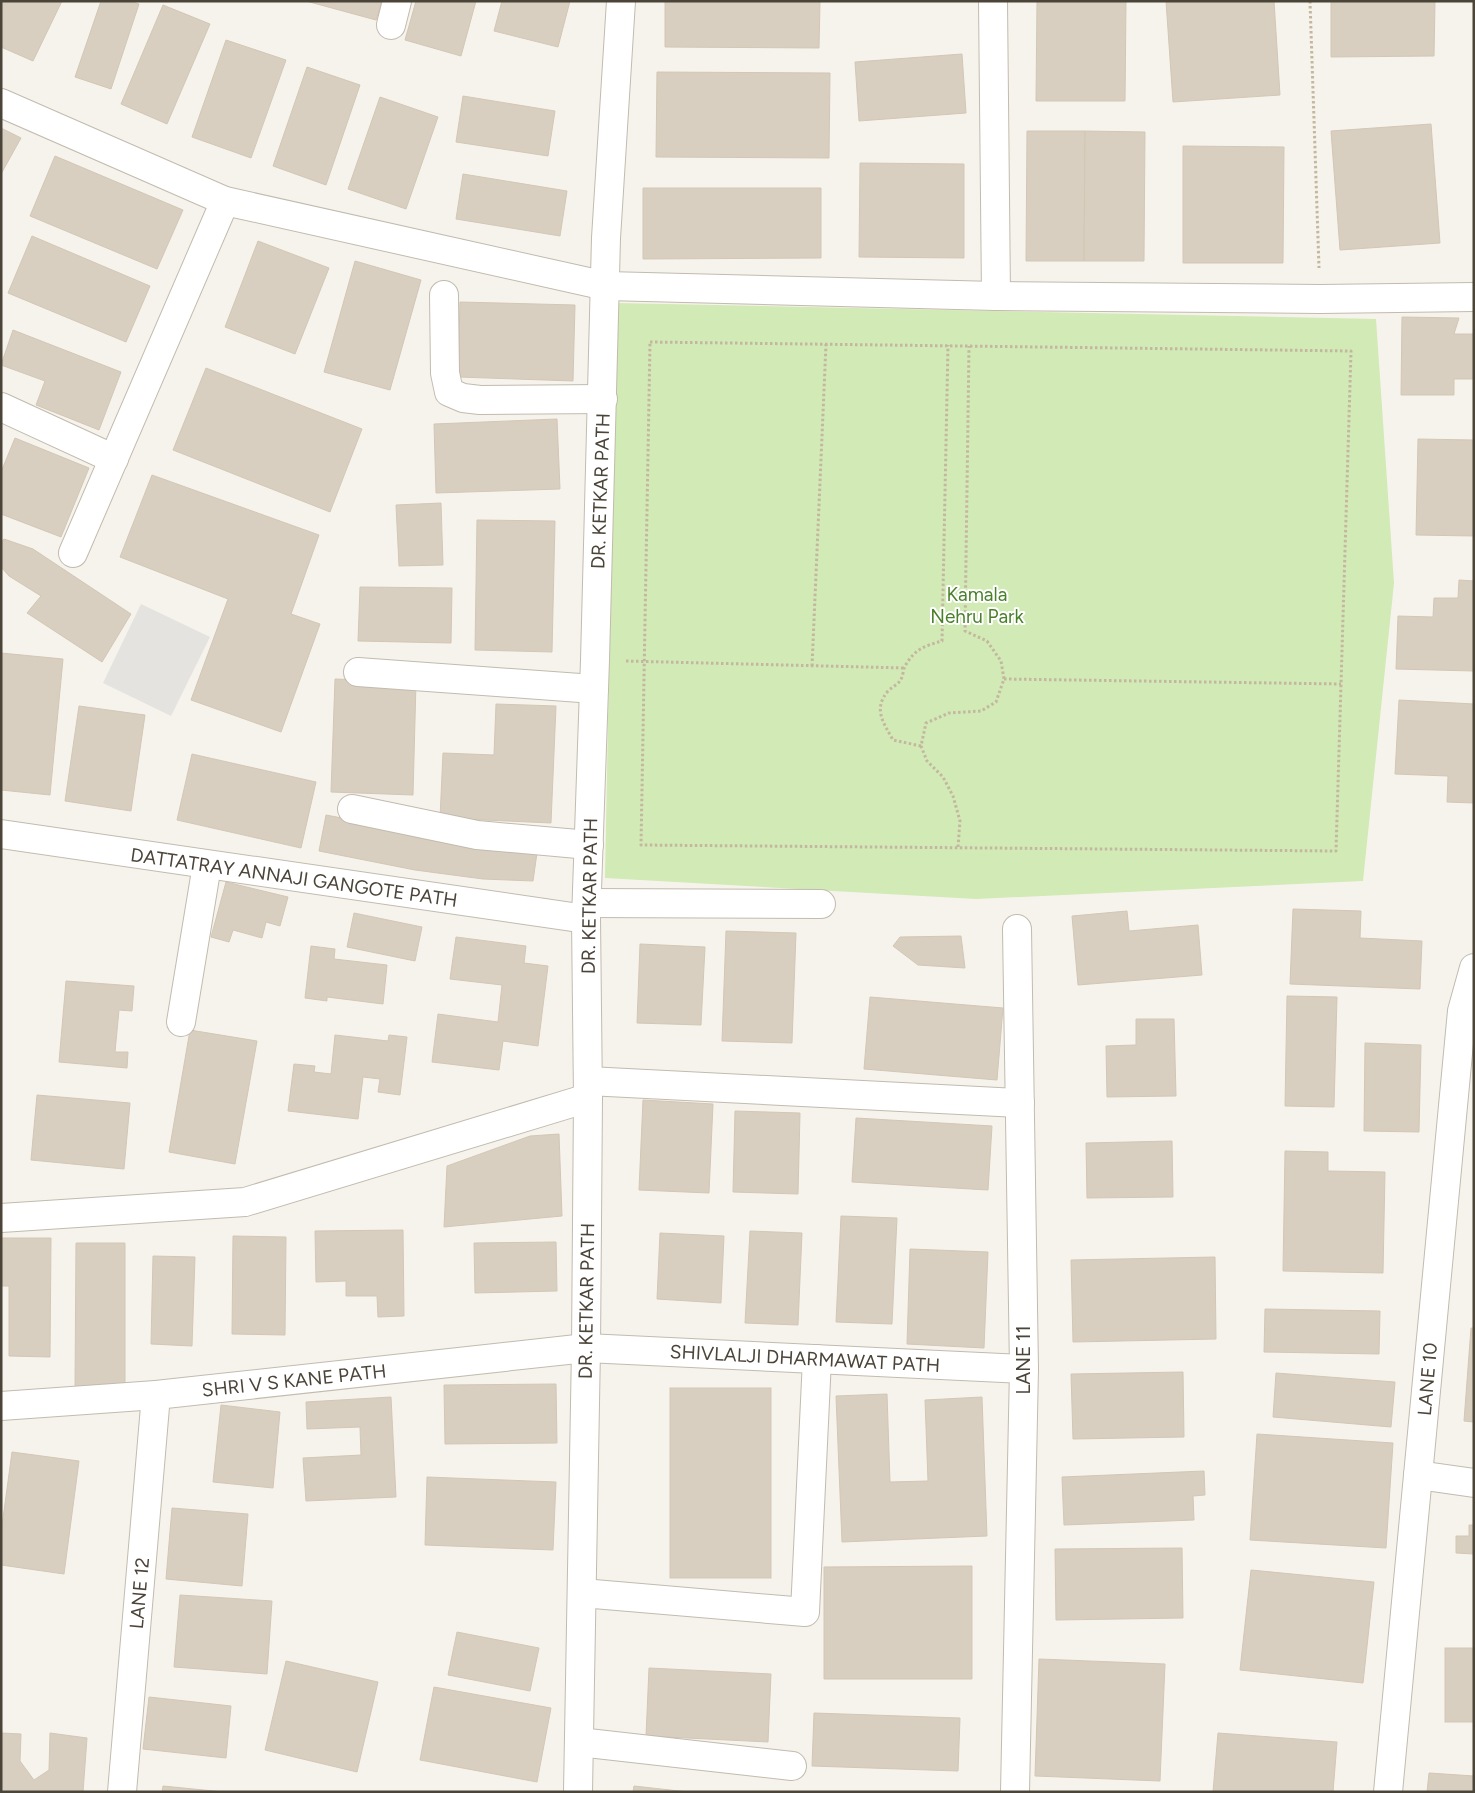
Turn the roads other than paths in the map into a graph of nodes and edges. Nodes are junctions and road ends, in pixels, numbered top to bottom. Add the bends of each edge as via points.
1 (621, 1) edge
2 (993, 1) edge
3 (1, 103) edge
4 (224, 201) junction
5 (606, 286) junction
6 (444, 295) dead end
7 (996, 296) junction
8 (1474, 298) edge
9 (602, 399) junction
10 (1, 407) edge
11 (114, 459) junction
12 (73, 553) dead end
13 (358, 672) dead end
14 (594, 689) junction
15 (352, 809) dead end
16 (1, 834) edge
17 (589, 845) junction
18 (207, 864) junction
19 (820, 904) dead end
20 (586, 911) junction
21 (1017, 929) dead end
22 (1474, 968) edge
23 (180, 1022) dead end
24 (588, 1089) junction
25 (1020, 1103) junction
26 (1, 1218) edge
27 (586, 1348) junction
28 (817, 1359) junction
29 (1024, 1369) junction
30 (156, 1395) junction
31 (1, 1406) edge
32 (1418, 1475) junction
33 (1474, 1483) edge
34 (582, 1593) junction
35 (578, 1742) junction
36 (792, 1766) dead end
37 (122, 1792) edge
38 (578, 1792) edge
39 (1015, 1792) edge
40 (1388, 1792) edge

1 - 5 street, DR. KETKAR PATH via 606,238
2 - 7 street
3 - 4 street
4 - 5 street
4 - 11 street
5 - 7 street
5 - 9 street, DR. KETKAR PATH
6 - 9 street via 445,373 450,392 480,400
7 - 8 street
9 - 14 street, DR. KETKAR PATH
10 - 11 street
11 - 12 street
13 - 14 street
14 - 17 street, DR. KETKAR PATH
15 - 17 street via 477,835
16 - 18 street, DATTATRAY ANNAJI GANGOTE PATH
17 - 20 street, DR. KETKAR PATH
18 - 20 street, DATTATRAY ANNAJI GANGOTE PATH
18 - 23 street
19 - 20 street, DATTATRAY ANNAJI GANGOTE PATH
20 - 24 street, DR. KETKAR PATH
21 - 25 street, LANE 11
22 - 32 street, LANE 10 via 1462,1011
24 - 25 street
24 - 26 street via 245,1202
24 - 27 street, DR. KETKAR PATH
25 - 29 street, LANE 11
27 - 28 street, SHIVLALJI DHARMAWAT PATH
27 - 30 street, SHRI V S KANE PATH
27 - 34 street, DR. KETKAR PATH
28 - 29 street, SHIVLALJI DHARMAWAT PATH
28 - 34 street via 805,1612
29 - 39 street, LANE 11
30 - 31 street, SHRI V S KANE PATH
30 - 37 street, LANE 12
32 - 33 street
32 - 40 street, LANE 10
34 - 35 street, DR. KETKAR PATH
35 - 36 street
35 - 38 street, DR. KETKAR PATH

